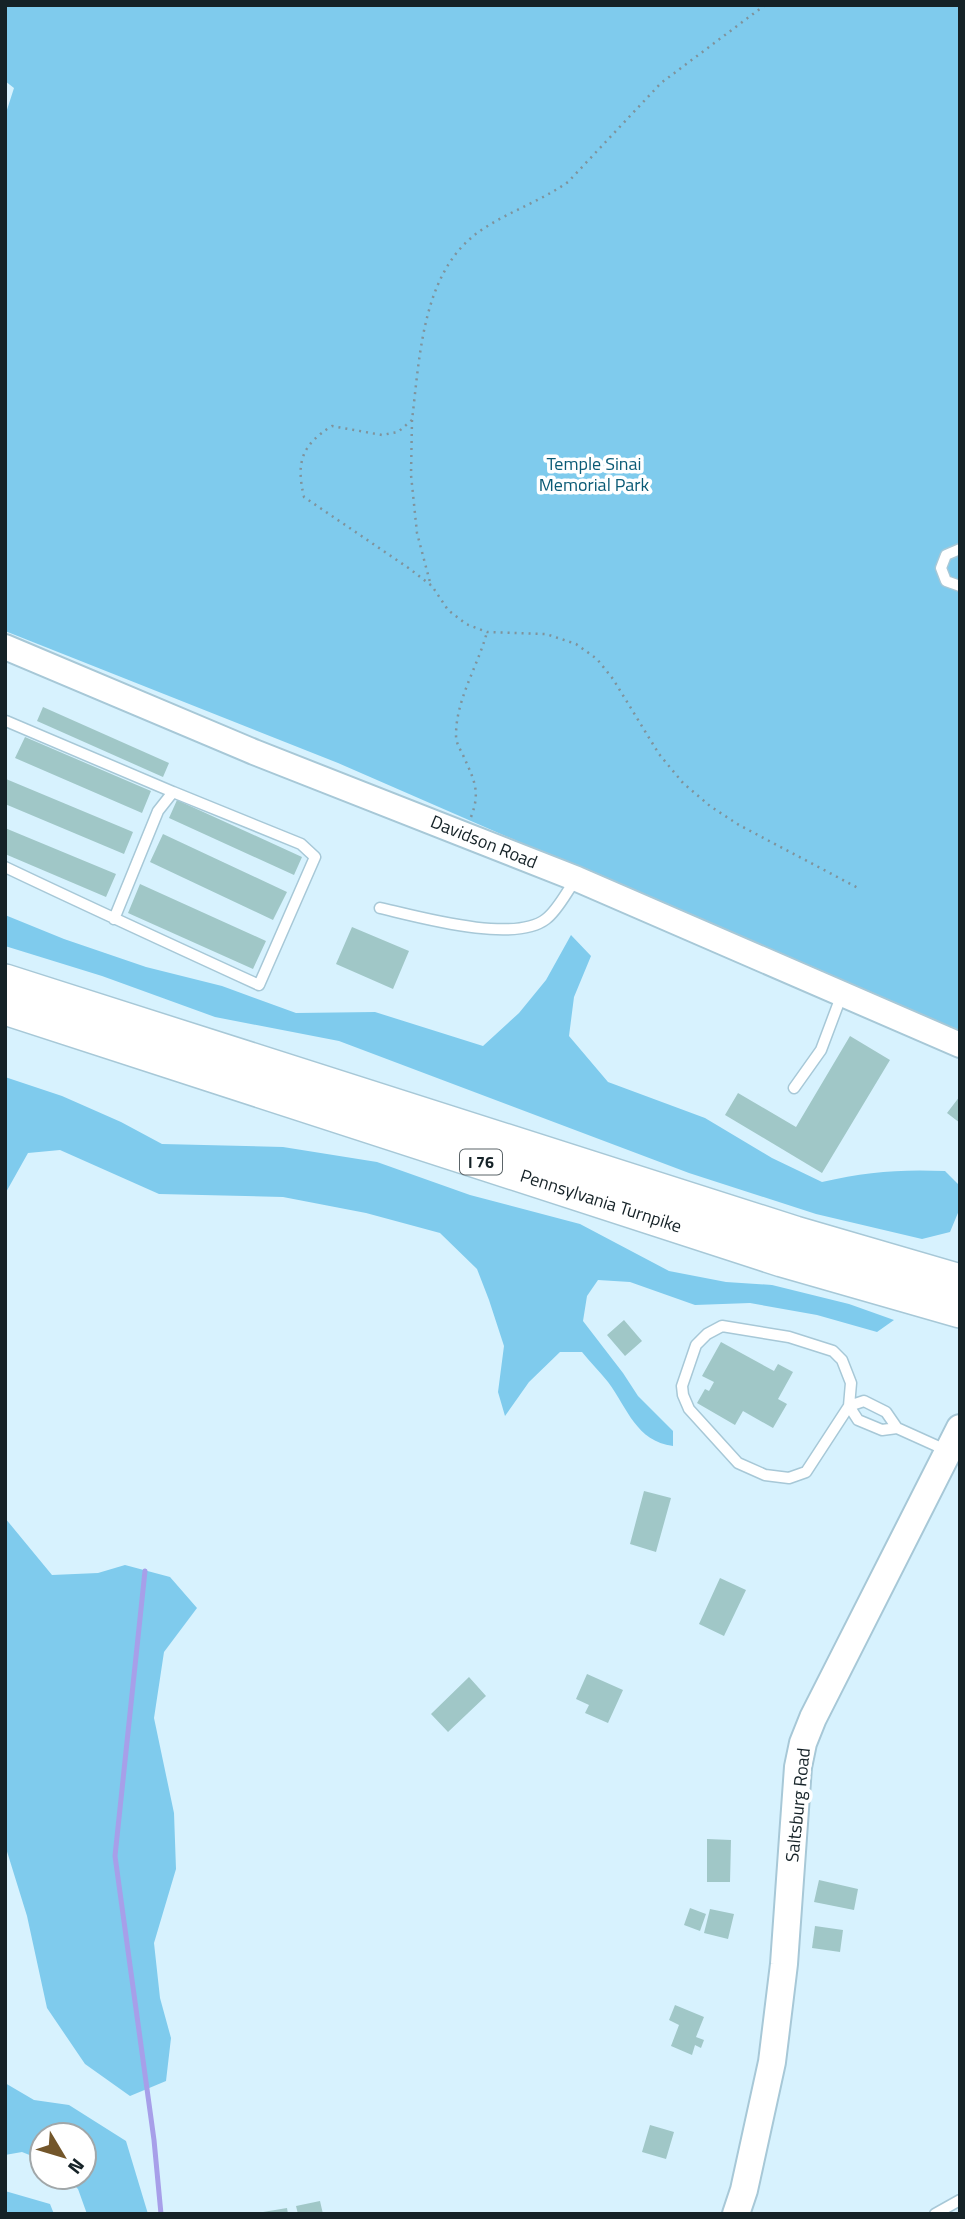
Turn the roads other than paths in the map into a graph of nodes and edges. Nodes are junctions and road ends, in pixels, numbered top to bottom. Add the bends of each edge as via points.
1 (960, 549) edge
2 (960, 586) edge
3 (5, 648) edge
4 (5, 715) edge
5 (6, 722) edge
6 (173, 792) junction
7 (5, 867) edge
8 (577, 879) junction
9 (380, 908) dead end
10 (114, 919) junction
11 (5, 982) edge
12 (842, 994) junction
13 (5, 1007) edge
14 (960, 1045) edge
15 (794, 1088) dead end
16 (960, 1282) edge
17 (960, 1310) edge
18 (849, 1406) junction
19 (897, 1428) junction
20 (954, 1439) edge
21 (960, 2200) edge
22 (736, 2214) edge
23 (935, 2214) edge

1 - 2 lane via 946,555 941,568 946,581
3 - 8 street, Davidson Road
4 - 5 lane
5 - 6 lane
6 - 10 lane via 158,811
6 - 10 lane via 300,844 315,856 259,985
7 - 10 lane
8 - 9 lane via 548,918 531,928 472,928
8 - 12 street, Davidson Road
11 - 16 highway, Pennsylvania Turnpike / I 76 via 629,1182
12 - 14 street, Davidson Road
12 - 15 lane via 821,1050
13 - 17 highway, Pennsylvania Turnpike / I 76 via 782,1259
18 - 18 lane via 806,1472 777,1477 738,1463 689,1409 682,1386 696,1345 722,1326 789,1337 833,1351 851,1383
18 - 19 lane via 858,1420 882,1430
18 - 19 lane via 864,1401 886,1412
19 - 20 lane
20 - 22 main road, Saltsburg Road via 803,1743 772,2062
21 - 23 lane

